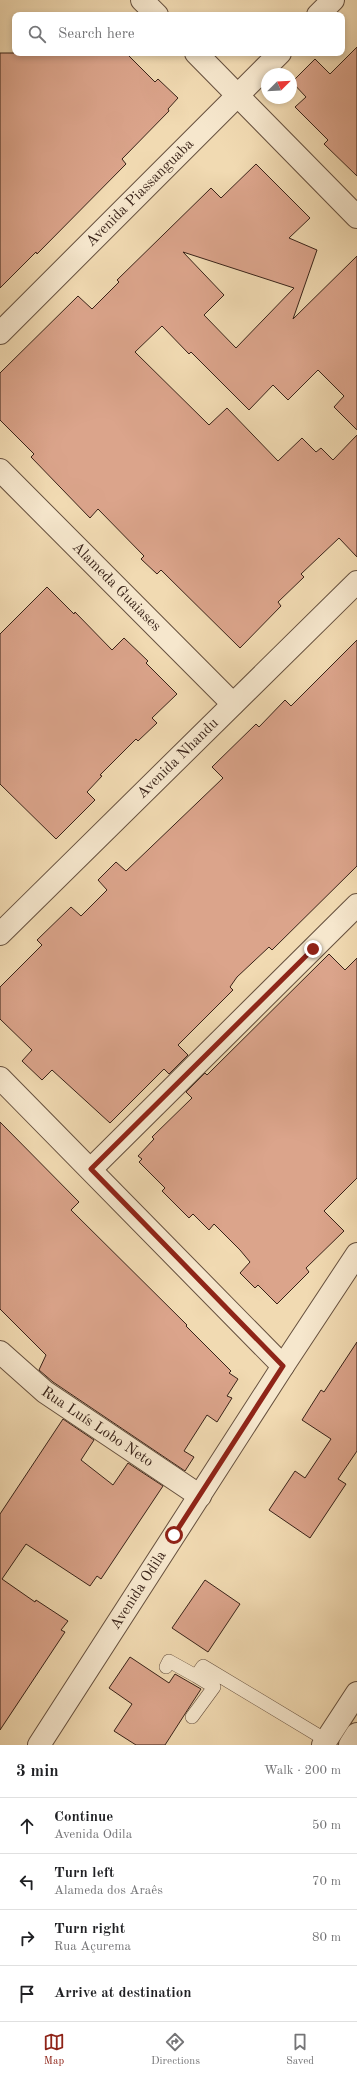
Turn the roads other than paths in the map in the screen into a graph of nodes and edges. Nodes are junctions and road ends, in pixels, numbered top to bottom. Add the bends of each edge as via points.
1 (142, 0) edge
2 (333, 0) edge
3 (155, 12) edge
4 (321, 12) edge
5 (199, 56) edge
6 (277, 56) edge
7 (238, 95) junction
8 (357, 217) edge
9 (0, 334) edge
10 (0, 470) edge
11 (356, 587) edge
12 (233, 704) junction
13 (357, 905) edge
14 (0, 934) edge
15 (0, 1078) edge
16 (91, 1169) junction
17 (357, 1254) edge
18 (0, 1352) edge
19 (283, 1366) junction
20 (200, 1496) junction
21 (166, 1667) dead end
22 (196, 1676) junction
23 (357, 1693) edge
24 (192, 1717) dead end
25 (357, 1734) edge
26 (324, 1743) edge
27 (38, 1745) edge
28 (350, 1745) edge

1 - 3 street
2 - 4 street
5 - 7 street
6 - 7 street, Avenida Piassanguaba
7 - 8 street
7 - 9 street, Avenida Piassanguaba
10 - 12 street, Alameda Guaiases
11 - 12 street, Avenida Nhandu
12 - 14 street, Avenida Nhandu
13 - 16 street
15 - 16 street
16 - 19 street
17 - 19 street, Avenida Odila
18 - 20 street, Rua Luís Lobo Neto via 45,1392
19 - 20 street, Avenida Odila
20 - 27 street, Avenida Odila
21 - 22 lane via 169,1661
22 - 24 lane via 214,1686
22 - 26 lane via 203,1666
23 - 26 street
25 - 28 street

